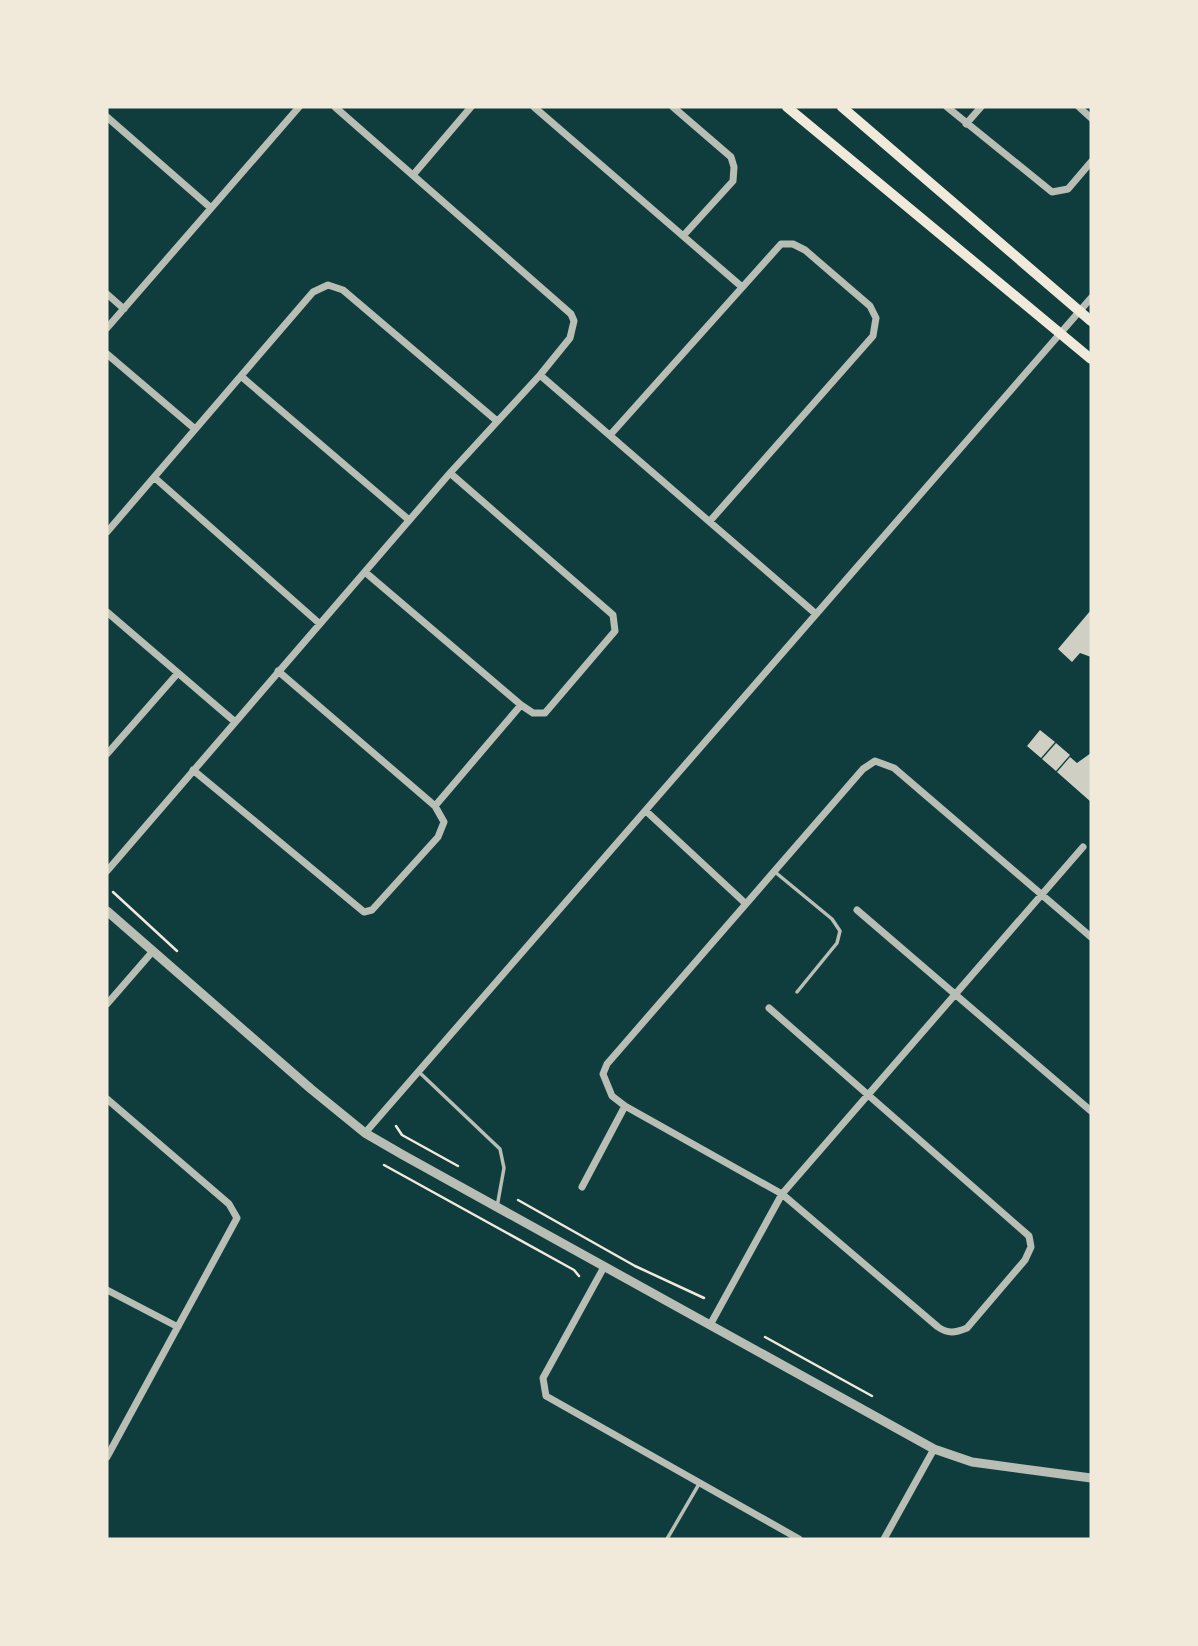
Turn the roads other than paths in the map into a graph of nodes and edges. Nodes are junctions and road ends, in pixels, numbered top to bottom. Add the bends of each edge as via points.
1 (299, 107) edge
2 (335, 107) edge
3 (471, 107) edge
4 (673, 107) edge
5 (787, 107) edge
6 (842, 107) edge
7 (947, 107) edge
8 (981, 107) edge
9 (1079, 107) edge
10 (537, 108) edge
11 (107, 117) edge
12 (1091, 118) edge
13 (966, 124) junction
14 (1091, 162) edge
15 (413, 175) junction
16 (211, 208) junction
17 (683, 236) junction
18 (741, 287) junction
19 (107, 294) edge
20 (1091, 298) edge
21 (124, 309) junction
22 (1080, 310) junction
23 (1091, 321) edge
24 (107, 328) edge
25 (1060, 333) junction
26 (107, 354) edge
27 (1091, 359) edge
28 (540, 375) junction
29 (242, 377) junction
30 (497, 421) junction
31 (195, 429) junction
32 (611, 434) junction
33 (450, 473) junction
34 (155, 478) junction
35 (409, 520) junction
36 (710, 521) junction
37 (107, 532) edge
38 (365, 572) junction
39 (107, 612) edge
40 (816, 614) junction
41 (320, 624) junction
42 (278, 671) junction
43 (178, 673) junction
44 (521, 705) junction
45 (234, 721) junction
46 (107, 754) edge
47 (193, 770) junction
48 (435, 806) junction
49 (646, 811) junction
50 (1083, 847) dead end
51 (107, 871) edge
52 (773, 871) junction
53 (1043, 895) junction
54 (745, 903) junction
55 (857, 910) dead end
56 (107, 911) edge
57 (1091, 937) edge
58 (153, 951) junction
59 (797, 992) dead end
60 (956, 994) junction
61 (107, 1004) edge
62 (769, 1008) dead end
63 (418, 1070) junction
64 (870, 1096) junction
65 (107, 1098) edge
66 (625, 1106) junction
67 (1091, 1111) edge
68 (365, 1133) junction
69 (582, 1187) dead end
70 (782, 1194) junction
71 (496, 1207) junction
72 (604, 1267) junction
73 (107, 1290) edge
74 (710, 1325) junction
75 (178, 1327) junction
76 (934, 1449) junction
77 (107, 1457) edge
78 (1091, 1478) edge
79 (699, 1484) junction
80 (667, 1539) edge
81 (799, 1539) edge
82 (884, 1539) edge

1 - 16 street
2 - 15 street
3 - 15 street
4 - 17 street via 731,156 734,167 733,181
5 - 25 main road
6 - 22 main road
7 - 13 street
8 - 13 street
9 - 12 street
10 - 17 street
11 - 16 street
13 - 14 street via 1052,192 1068,188
15 - 28 street via 571,314 570,338
16 - 21 street
17 - 18 street
18 - 32 street
18 - 36 street via 776,247 793,244 870,306 876,324 873,335
19 - 21 street
20 - 22 street
21 - 24 street
22 - 23 main road
22 - 25 street
25 - 27 main road
25 - 40 street
26 - 31 street
28 - 30 street
28 - 32 street
29 - 30 street via 313,292 328,285 343,290
29 - 31 street
29 - 35 street
30 - 33 street
31 - 34 street
32 - 36 street
33 - 35 street
33 - 44 street via 607,607 615,620 615,631 545,713 533,713
34 - 37 street
34 - 41 street
35 - 38 street
36 - 40 street
38 - 41 street
38 - 44 street
39 - 43 street
40 - 49 street
41 - 42 street
42 - 45 street
42 - 48 street
43 - 45 street
43 - 46 street
44 - 48 street
45 - 47 street
47 - 48 street via 364,912 372,910 438,837 444,822
47 - 51 street
49 - 54 street
49 - 63 street
50 - 53 street
52 - 53 street via 863,769 879,761 894,768
52 - 54 street
52 - 59 lane via 832,919 840,931 837,943
53 - 57 street
53 - 60 street
54 - 66 street via 607,1064 603,1074 607,1087
55 - 60 street
56 - 58 street
58 - 61 street
58 - 68 street
60 - 64 street
60 - 67 street
62 - 64 street
63 - 68 street
63 - 71 lane via 500,1149 505,1168
64 - 70 street
64 - 70 street via 1029,1236 1031,1247 1025,1260 967,1328 952,1333 938,1327
65 - 75 street via 229,1204 236,1222
66 - 69 street
66 - 70 street
68 - 71 street
70 - 74 street
71 - 72 street
72 - 74 street
72 - 79 street via 543,1378 543,1392 555,1404
73 - 75 street
74 - 76 street
75 - 77 street
76 - 78 street via 972,1462
76 - 82 street
79 - 80 lane
79 - 81 street

